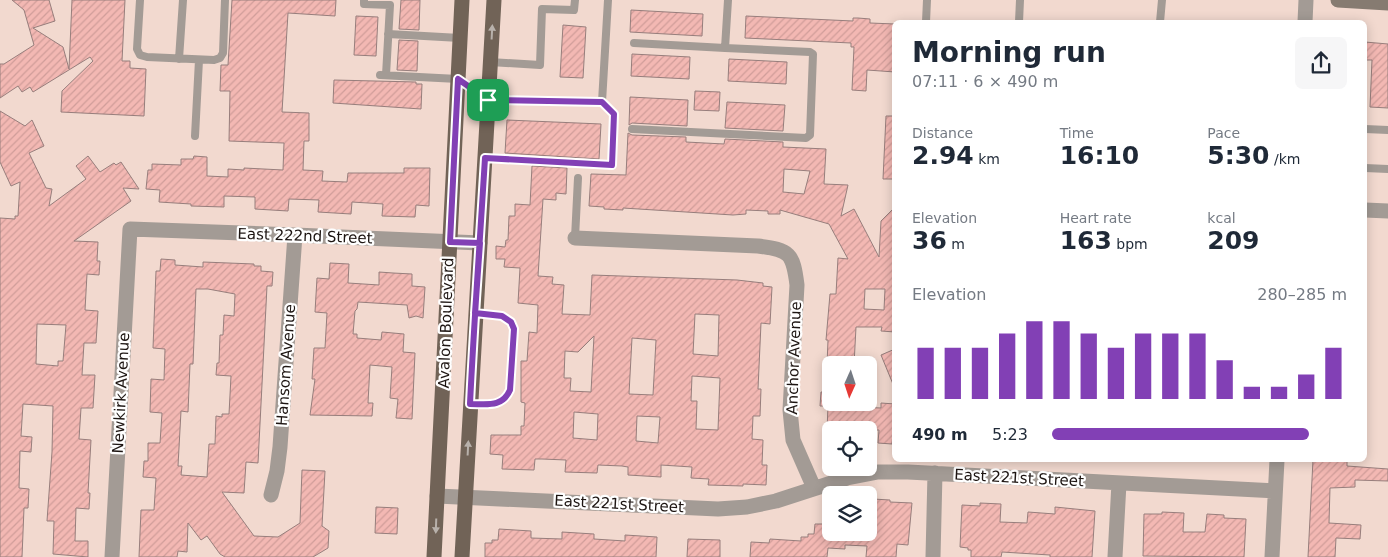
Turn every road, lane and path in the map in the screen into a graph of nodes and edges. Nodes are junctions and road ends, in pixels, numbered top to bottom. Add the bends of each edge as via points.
1 (140, 0) edge
2 (182, 0) edge
3 (225, 0) edge
4 (364, 0) edge
5 (462, 0) edge
6 (494, 0) edge
7 (575, 0) edge
8 (608, 0) edge
9 (728, 0) edge
10 (927, 0) edge
11 (1020, 0) edge
12 (1162, 0) edge
13 (1306, 0) edge
14 (1338, 0) edge
15 (1388, 3) edge
16 (926, 20) edge
17 (1020, 20) edge
18 (1160, 20) edge
19 (1305, 20) edge
20 (388, 34) junction
21 (460, 38) junction
22 (634, 43) dead end
23 (725, 48) junction
24 (179, 59) junction
25 (199, 60) junction
26 (490, 62) junction
27 (458, 79) junction
28 (488, 100) junction
29 (602, 102) junction
30 (632, 129) dead end
31 (1367, 129) edge
32 (1388, 130) edge
33 (195, 136) dead end
34 (485, 158) junction
35 (1367, 168) edge
36 (1388, 169) edge
37 (578, 178) dead end
38 (1367, 210) edge
39 (1388, 211) edge
40 (130, 230) joint
41 (295, 235) junction
42 (575, 238) joint
43 (450, 242) junction
44 (480, 243) junction
45 (475, 313) junction
46 (470, 404) junction
47 (1277, 462) edge
48 (935, 473) junction
49 (1119, 483) junction
50 (814, 488) junction
51 (1276, 491) junction
52 (272, 495) dead end
53 (437, 496) junction
54 (466, 497) junction
55 (112, 557) edge
56 (434, 557) edge
57 (462, 557) edge
58 (933, 557) edge
59 (1115, 557) edge
60 (1272, 557) edge

1 - 24 lane via 138,53 143,57
2 - 24 lane
3 - 25 lane via 220,58
4 - 20 lane via 364,4 390,5
5 - 21 main road, Avalon Boulevard
26 -> 6 main road, Avalon Boulevard
7 - 26 lane via 574,10 542,9 540,65
8 - 29 lane
9 - 23 lane
10 - 16 lane
11 - 17 lane
12 - 18 lane
13 - 19 street
14 - 15 main road
20 - 21 lane
20 - 27 lane via 383,75
21 - 27 main road, Avalon Boulevard
22 - 23 lane
23 - 30 lane via 813,54 810,135 806,138
24 - 25 lane
25 - 33 lane
26 - 28 main road, Avalon Boulevard
27 - 28 lane
27 - 43 main road, Avalon Boulevard
28 - 29 lane
28 - 34 main road, Avalon Boulevard
29 - 34 lane via 614,114 612,165
31 - 32 lane
34 - 44 main road, Avalon Boulevard
35 - 36 lane
37 - 42 lane
38 - 39 street
40 - 41 street, East 222nd Street
40 - 55 street, Newkirk Avenue
41 - 43 street, East 222nd Street
41 - 52 street, Hansom Avenue via 278,471
42 - 50 street, Anchor Avenue via 758,246 777,249 790,256 796,285 790,410 793,440
43 - 44 street, East 222nd Street
43 - 53 main road, Avalon Boulevard
44 - 45 main road, Avalon Boulevard
45 - 46 main road, Avalon Boulevard
45 - 46 lane via 502,316 511,322 514,329 510,390 506,398 496,404
54 -> 46 main road, Avalon Boulevard
47 - 51 street
48 - 49 street, East 221st Street
48 - 50 street, East 221st Street via 878,472
48 - 58 street
49 - 51 street, East 221st Street
49 - 59 street
50 - 54 street, East 221st Street via 747,507 718,509
51 - 60 street
53 - 54 street, East 221st Street
53 -> 56 main road, Avalon Boulevard
54 - 57 main road, Avalon Boulevard

